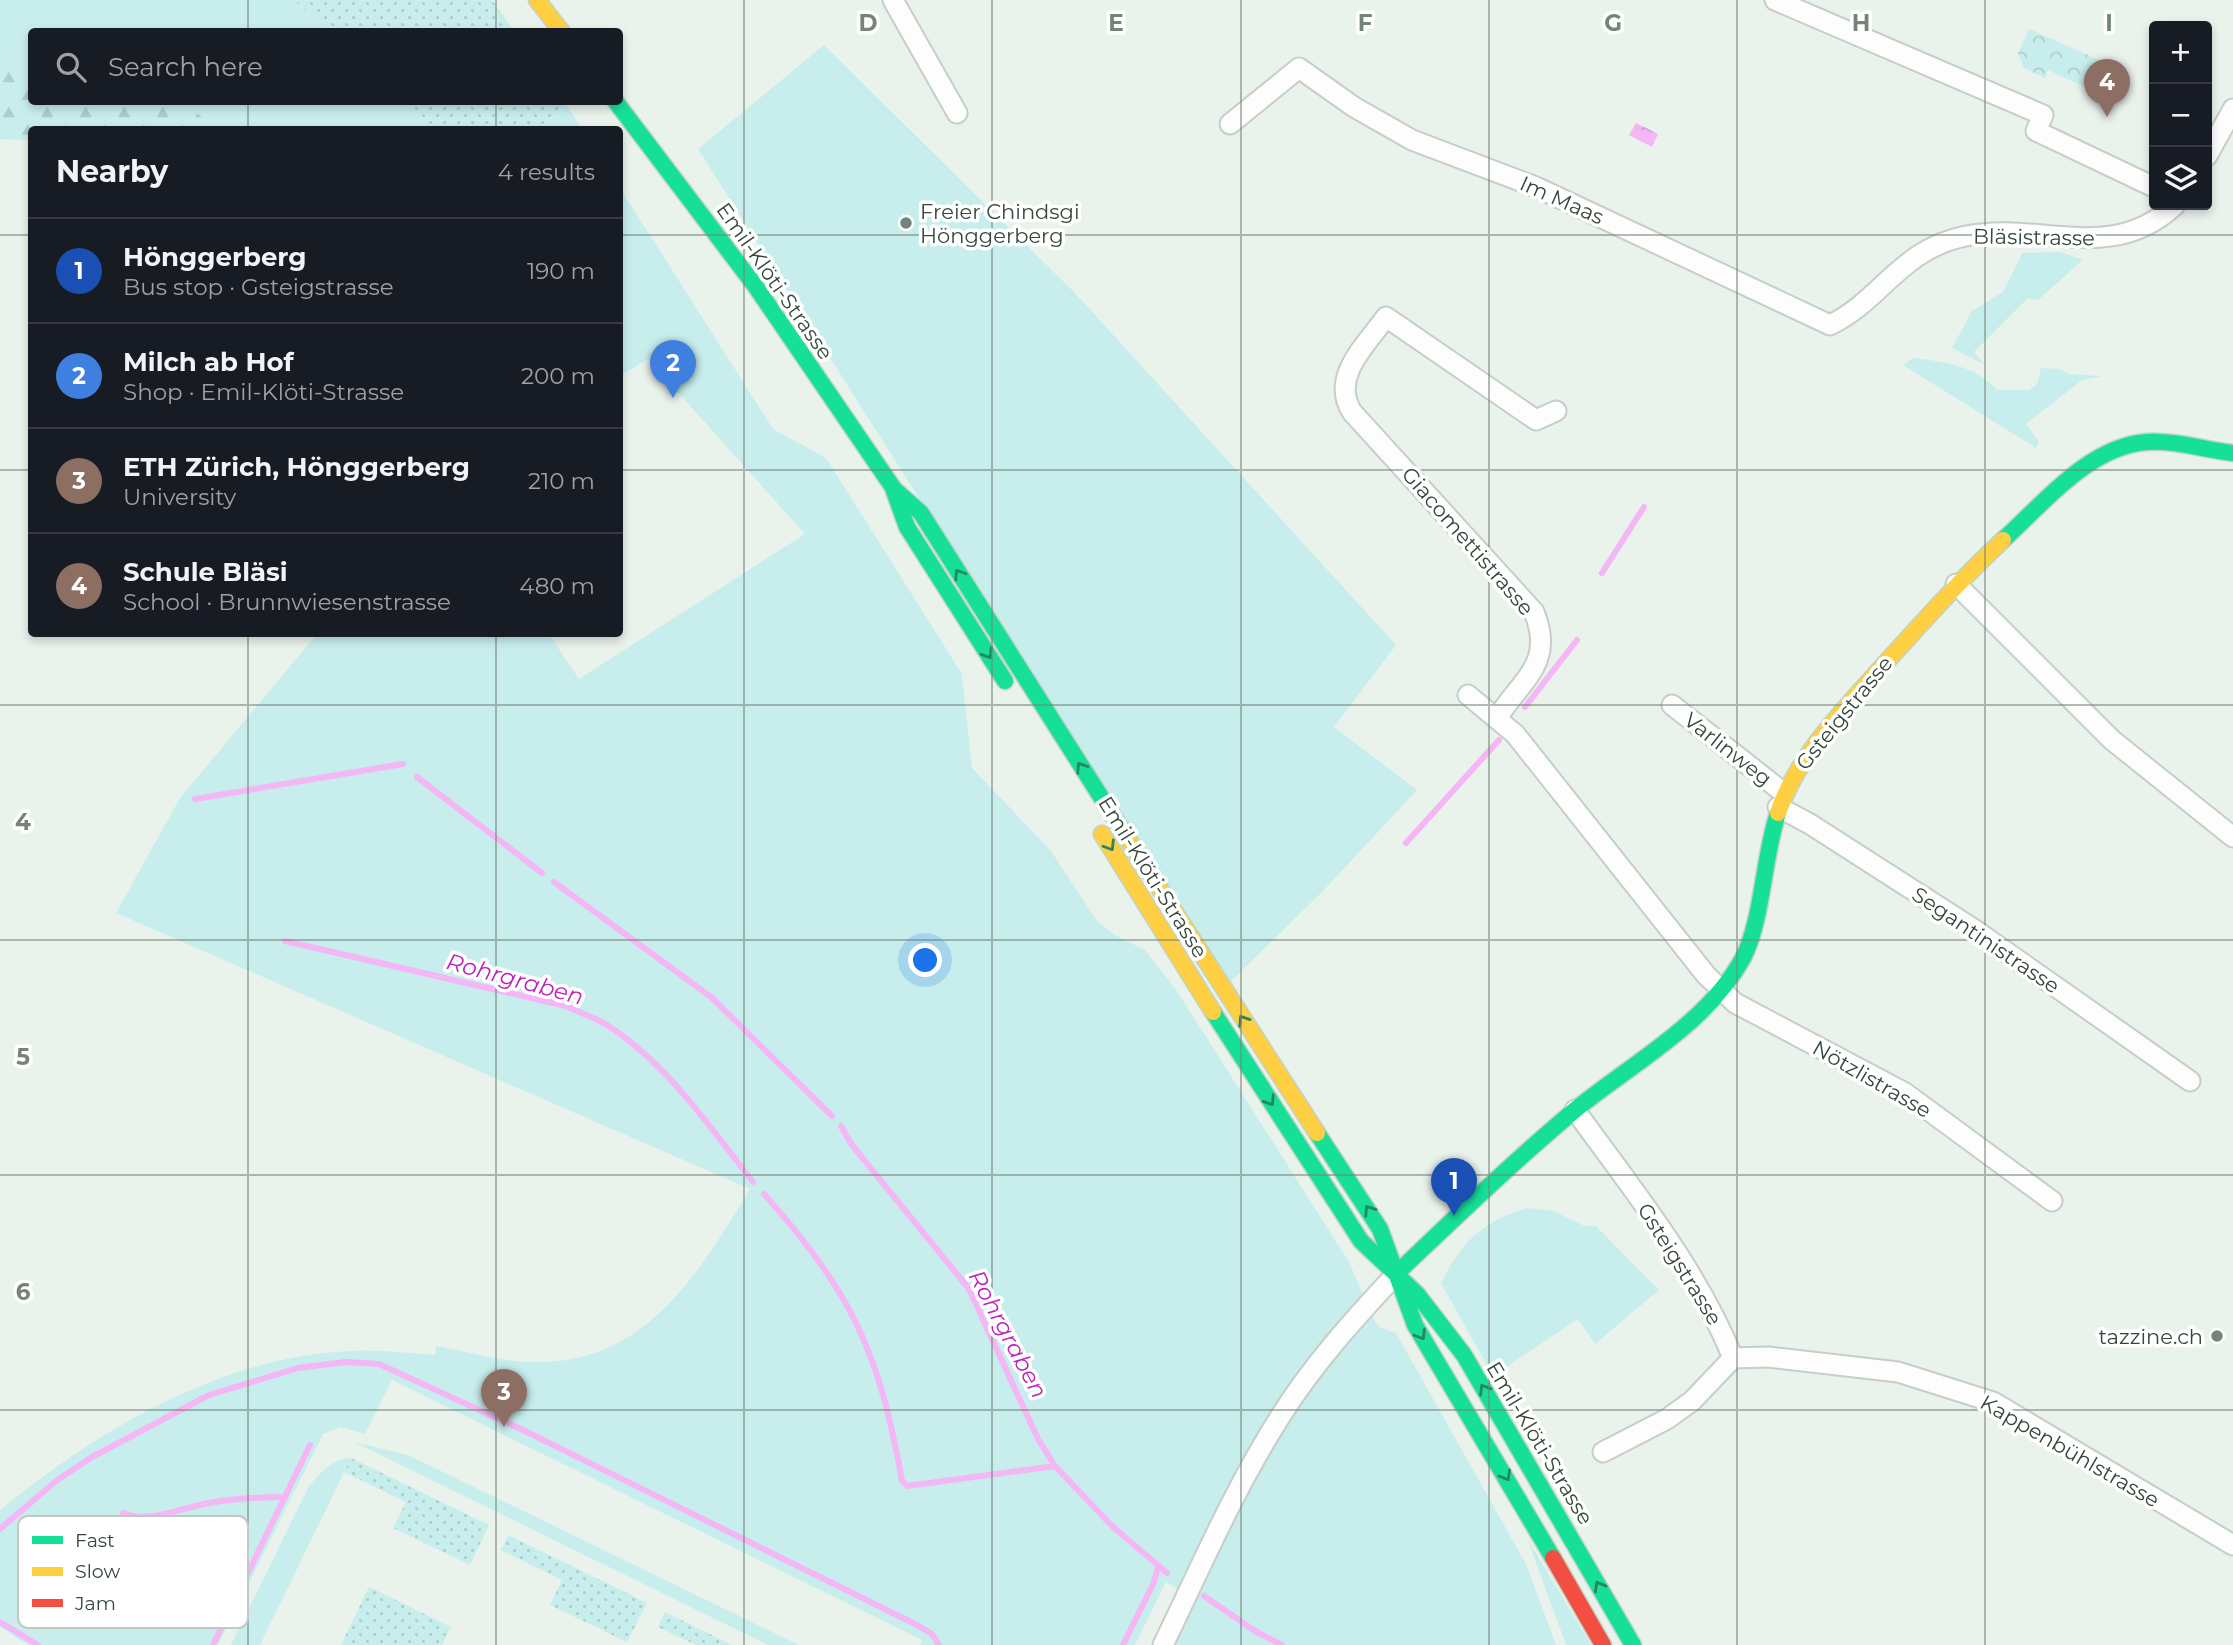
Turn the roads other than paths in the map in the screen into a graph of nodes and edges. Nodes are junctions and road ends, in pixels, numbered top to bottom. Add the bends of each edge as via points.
1 (537, 0) edge
2 (893, 0) edge
3 (1774, 0) edge
4 (559, 28) edge
5 (618, 105) edge
6 (2233, 108) edge
7 (957, 113) dead end
8 (1230, 124) dead end
9 (2212, 147) edge
10 (2149, 185) edge
11 (2170, 210) edge
12 (1829, 325) joint
13 (1556, 411) dead end
14 (2233, 453) edge
15 (894, 489) junction
16 (1956, 584) junction
17 (1012, 692) dead end
18 (1468, 695) dead end
19 (1672, 705) dead end
20 (1497, 718) junction
21 (1781, 800) junction
22 (1093, 819) dead end
23 (2233, 837) edge
24 (1721, 990) junction
25 (2190, 1081) dead end
26 (1575, 1110) junction
27 (2052, 1201) dead end
28 (1398, 1272) junction
29 (1733, 1358) junction
30 (1603, 1452) dead end
31 (2233, 1545) edge
32 (1163, 1645) edge
33 (1603, 1645) edge
34 (1633, 1645) edge

1 - 4 street
2 - 7 street
3 - 10 street via 2043,115 2036,131
5 - 15 street, Emil-Klöti-Strasse via 756,287
6 - 9 street
8 - 12 street, Im Maas via 1299,68 1412,140 1536,187
11 - 12 street, Bläsistrasse via 2142,228 2113,237 1993,233 1947,241 1926,249 1890,275 1849,316
13 - 20 street, Giacomettistrasse via 1536,420 1386,317 1344,383 1343,393 1352,412 1534,612 1541,638 1538,664
14 - 16 street, Gsteigstrasse via 2147,442 2113,452 2068,480
15 -> 17 street, Emil-Klöti-Strasse via 907,527
28 -> 15 street, Emil-Klöti-Strasse via 1381,1229 1238,1013 921,513
16 - 21 street, Gsteigstrasse via 1831,725
16 - 23 street via 2112,740
18 - 20 street
19 - 21 street, Varlinweg
20 - 24 street via 1516,734
21 - 24 street, Gsteigstrasse via 1752,933 1743,957
21 - 25 street, Segantinistrasse
22 -> 28 street, Emil-Klöti-Strasse via 1362,1241
24 - 26 street, Gsteigstrasse
24 - 27 street, Nötzlistrasse via 1735,1003 1905,1093
26 - 28 street, Gsteigstrasse via 1454,1216
26 - 29 street, Gsteigstrasse via 1668,1240 1715,1314
28 - 32 street via 1322,1359 1281,1415 1255,1458
28 -> 33 street, Emil-Klöti-Strasse via 1415,1325
34 -> 28 street, Emil-Klöti-Strasse via 1464,1355 1436,1313
29 - 30 street via 1681,1409
29 - 31 street, Kappenbühlstrasse via 1768,1357 1898,1372 1973,1394

